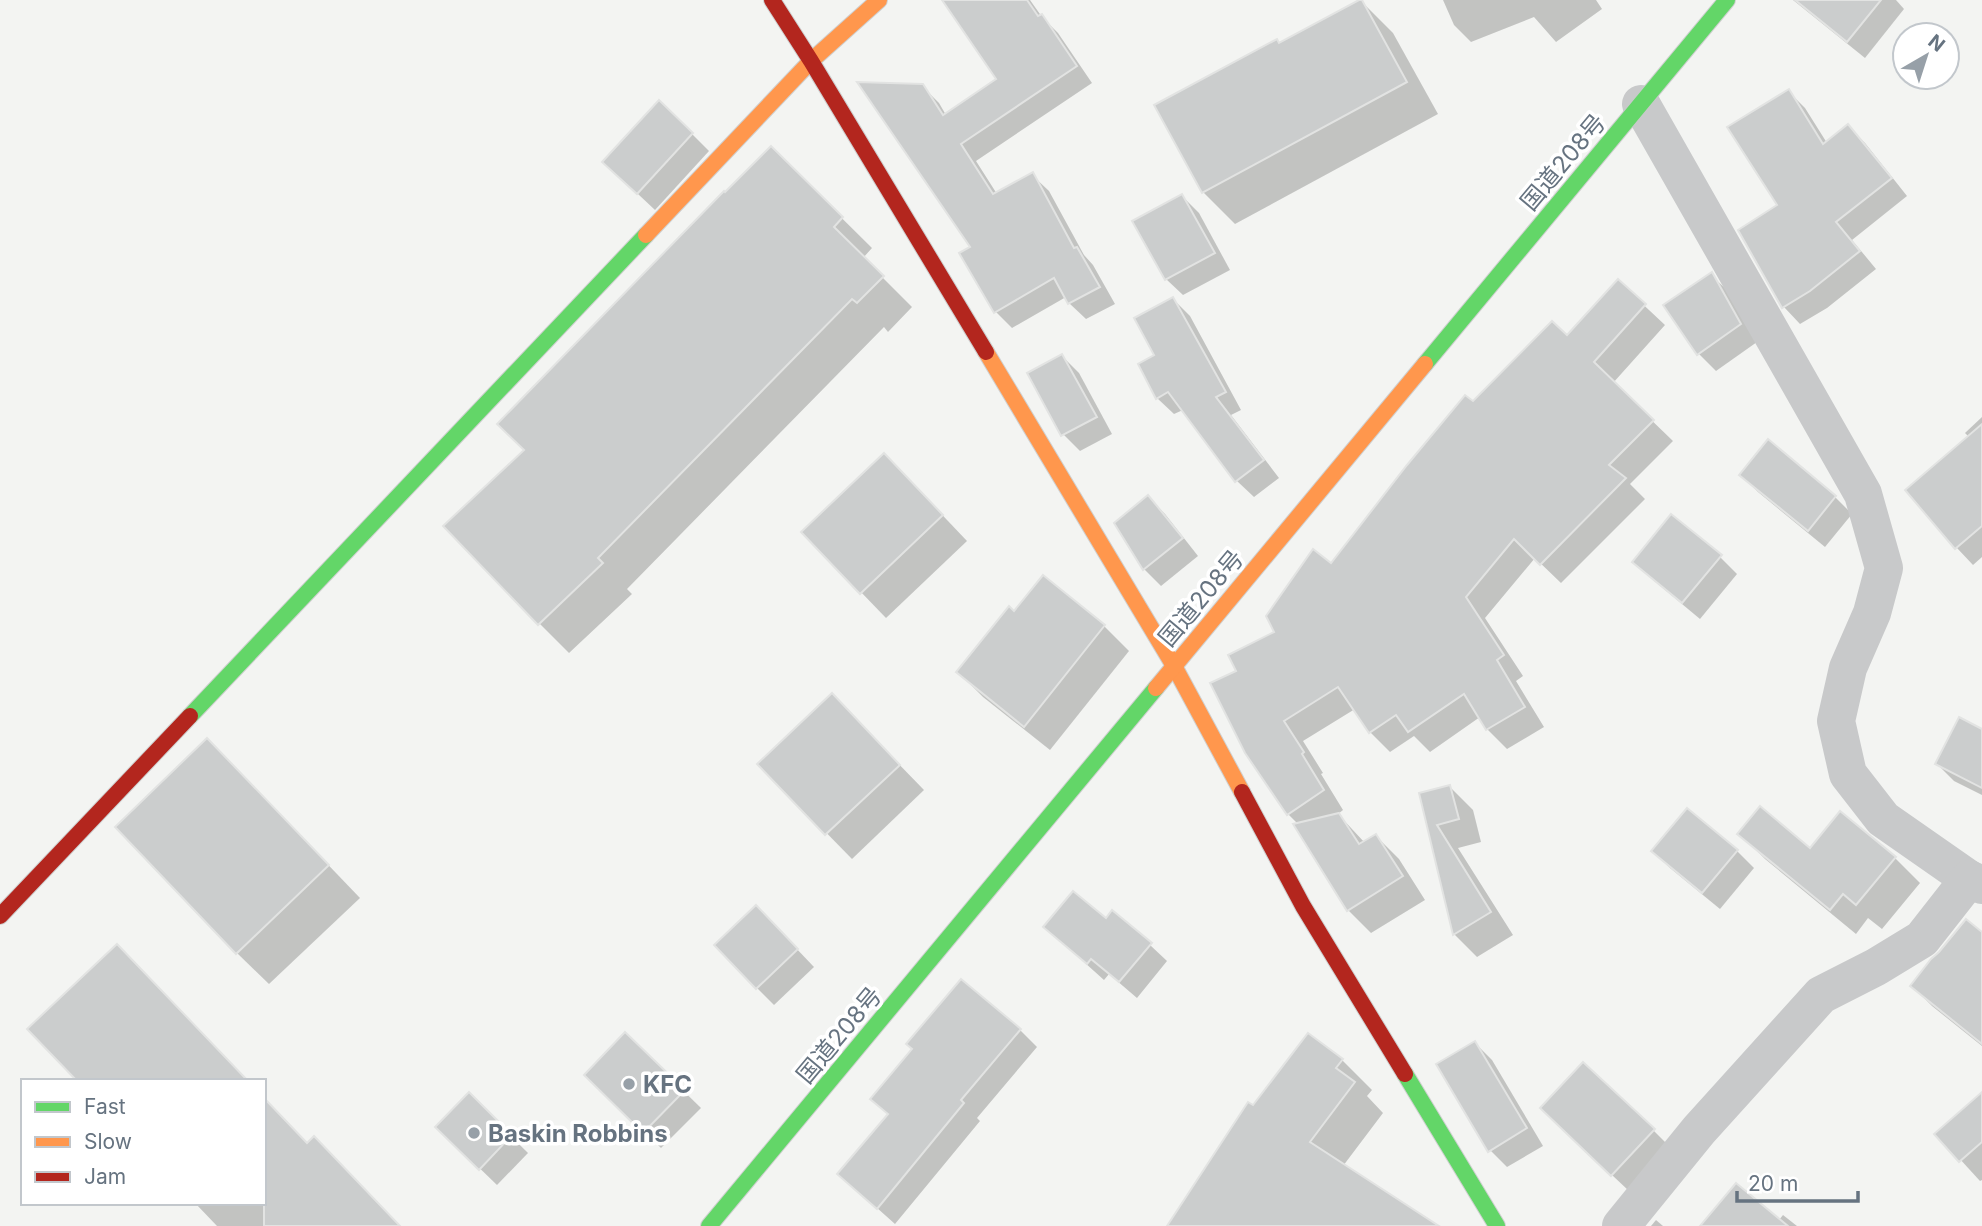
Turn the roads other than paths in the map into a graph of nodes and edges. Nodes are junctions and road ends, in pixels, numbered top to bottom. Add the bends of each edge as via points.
1 (772, 0) edge
2 (879, 0) edge
3 (1727, 0) edge
4 (811, 61) junction
5 (1641, 104) junction
6 (1174, 666) junction
7 (1975, 882) edge
8 (0, 916) edge
9 (709, 1226) edge
10 (1497, 1226) edge
11 (1621, 1226) edge

1 - 4 main road
2 - 4 main road
3 - 5 main road, 国道208号
4 - 6 main road
4 - 8 main road
5 - 6 main road, 国道208号
5 - 7 street via 1863,494 1884,568 1872,613 1848,668 1836,721 1848,774 1883,819
6 - 9 main road, 国道208号
6 - 10 main road via 1303,906
7 - 11 street via 1922,939 1821,995 1699,1130

